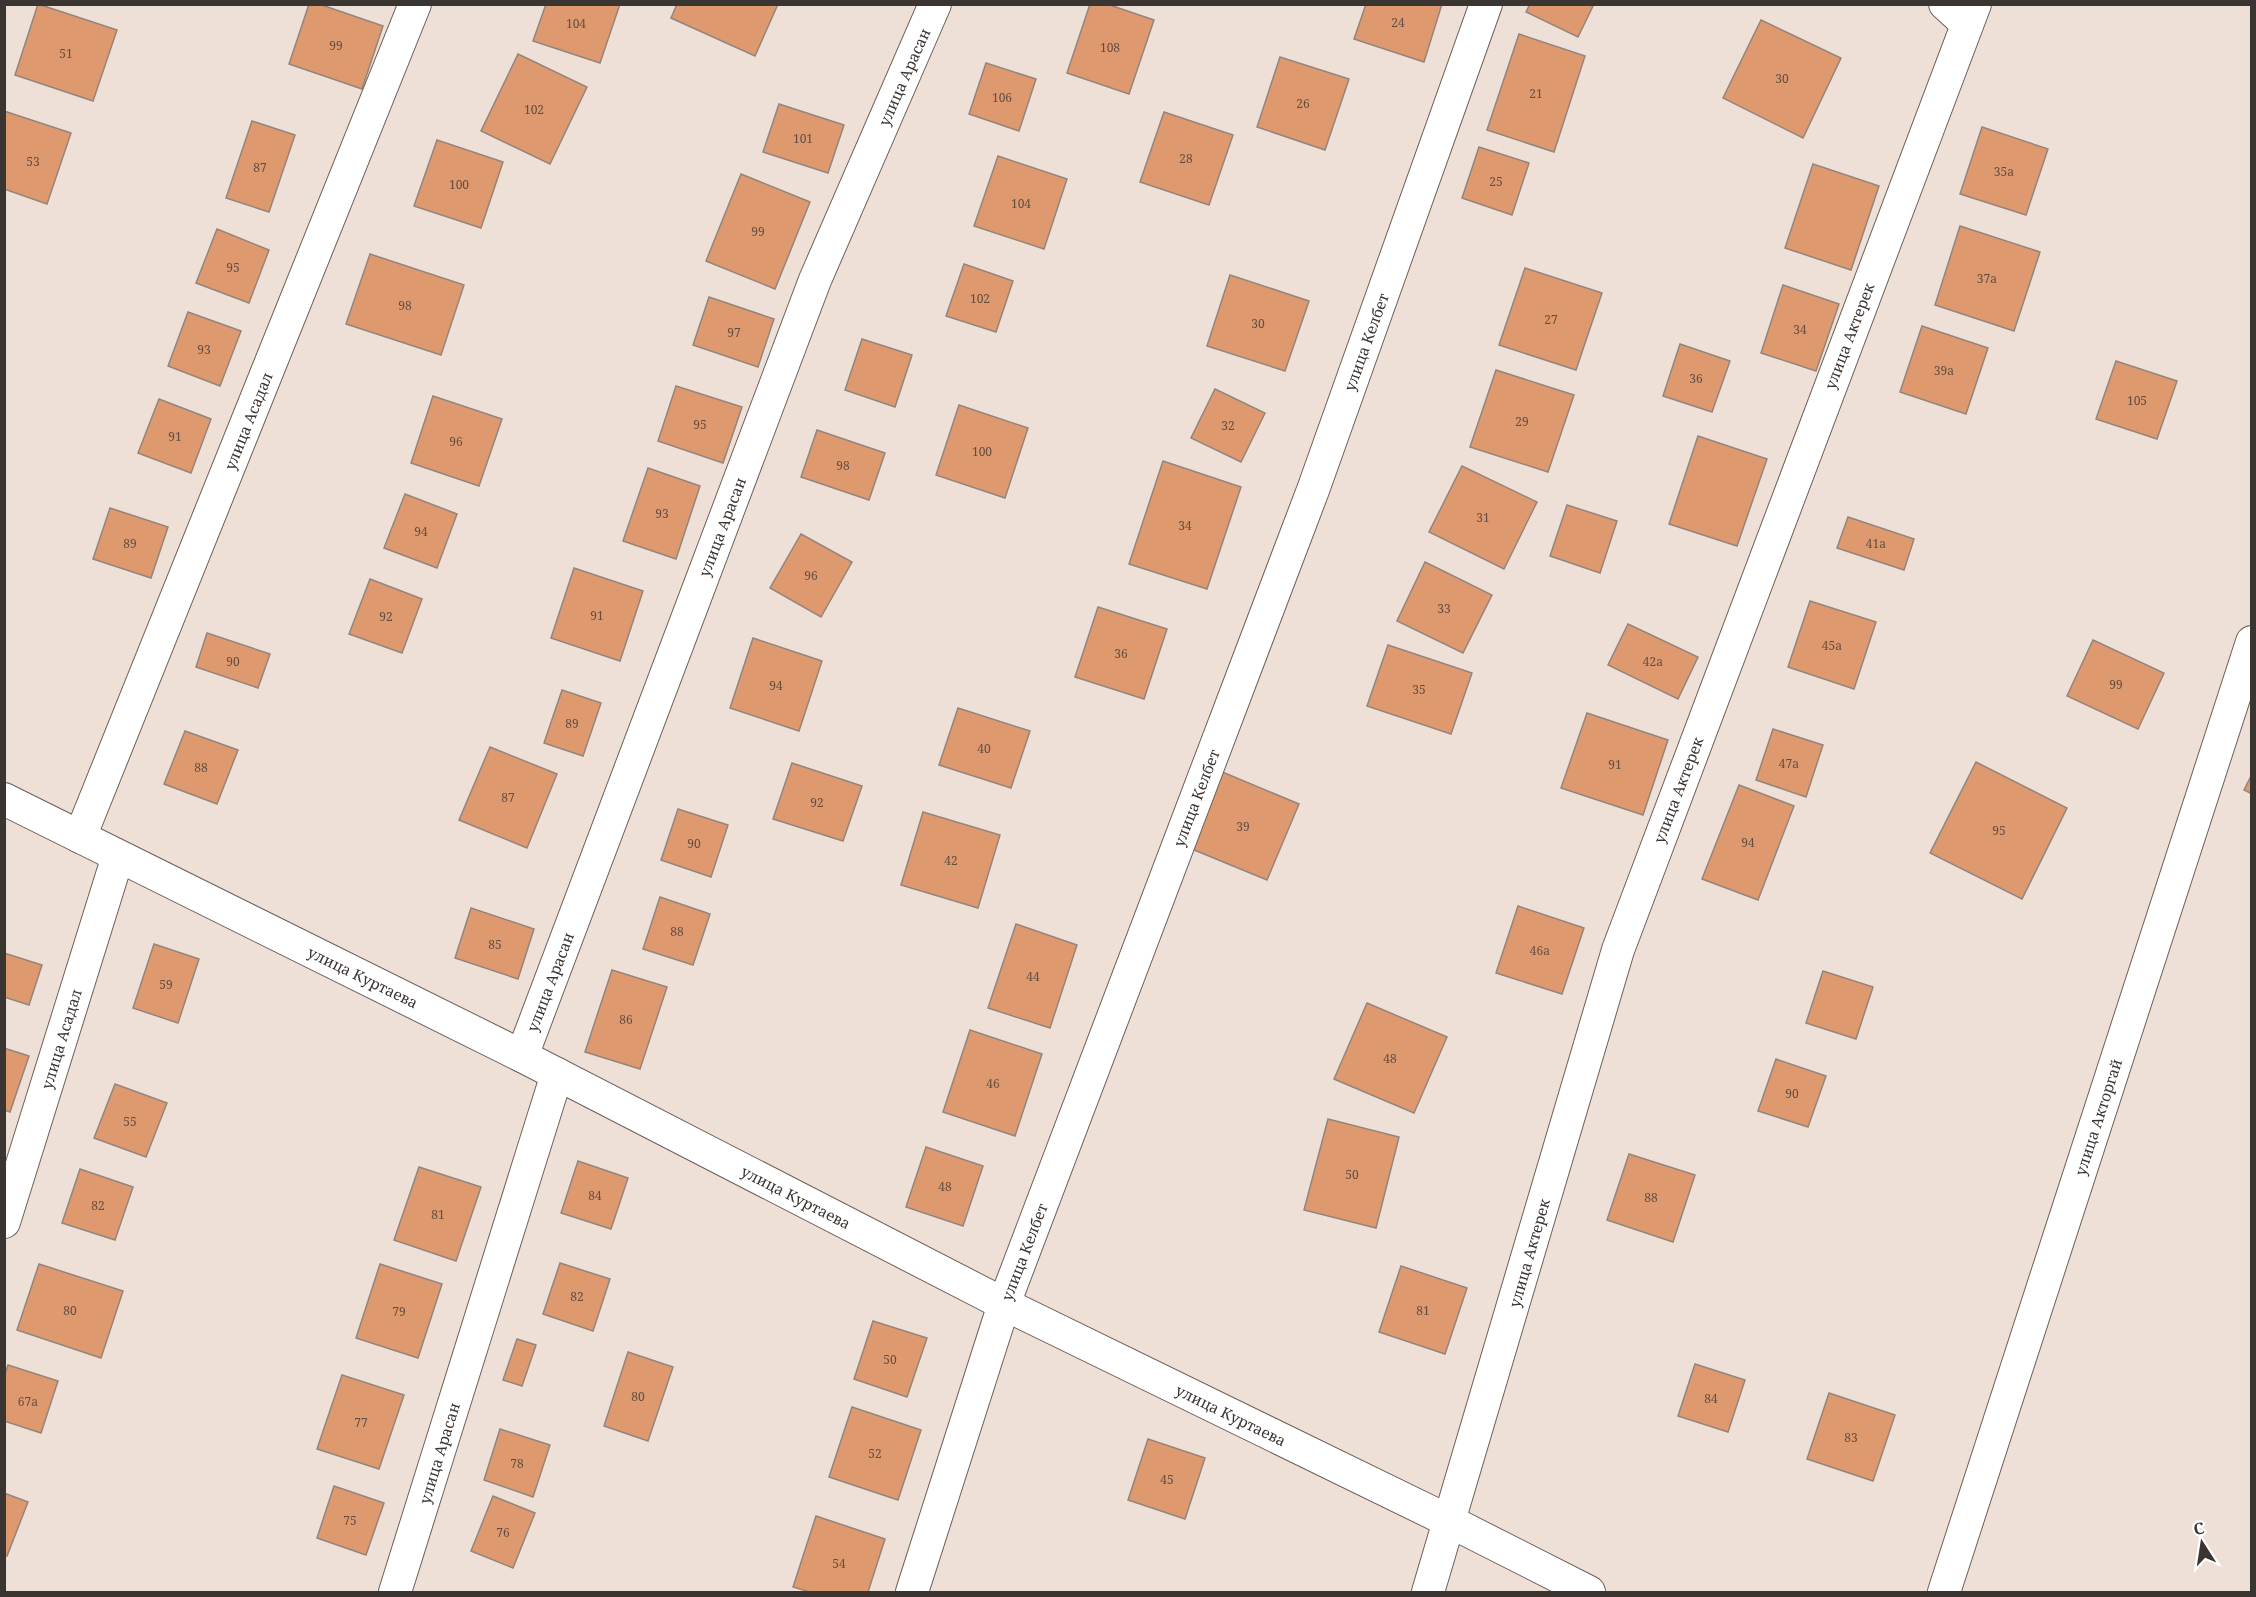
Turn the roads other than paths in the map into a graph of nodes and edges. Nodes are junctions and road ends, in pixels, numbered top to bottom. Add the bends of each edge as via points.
1 (416, 4) edge
2 (935, 4) edge
3 (1486, 4) edge
4 (1962, 11) edge
5 (2252, 642) edge
6 (4, 799) edge
7 (80, 837) junction
8 (118, 856) junction
9 (522, 1056) junction
10 (557, 1074) junction
11 (4, 1222) edge
12 (1004, 1304) junction
13 (1451, 1522) junction
14 (395, 1593) edge
15 (912, 1593) edge
16 (1428, 1593) edge
17 (1589, 1593) edge
18 (1944, 1593) edge

1 - 7 street, улица Асадал
2 - 9 street, улица Арасан via 815,280
3 - 12 street, улица Келбет via 1313,489
4 - 13 street, улица Актерек via 1618,950
5 - 18 street, улица Акторгай
6 - 7 street, улица Куртаева
7 - 8 street, улица Куртаева
8 - 9 street, улица Куртаева
8 - 11 street, улица Асадал
9 - 10 street, улица Куртаева
10 - 12 street, улица Куртаева
10 - 14 street, улица Арасан
12 - 13 street, улица Куртаева
12 - 15 street, улица Келбет
13 - 16 street, улица Актерек
13 - 17 street, улица Куртаева

